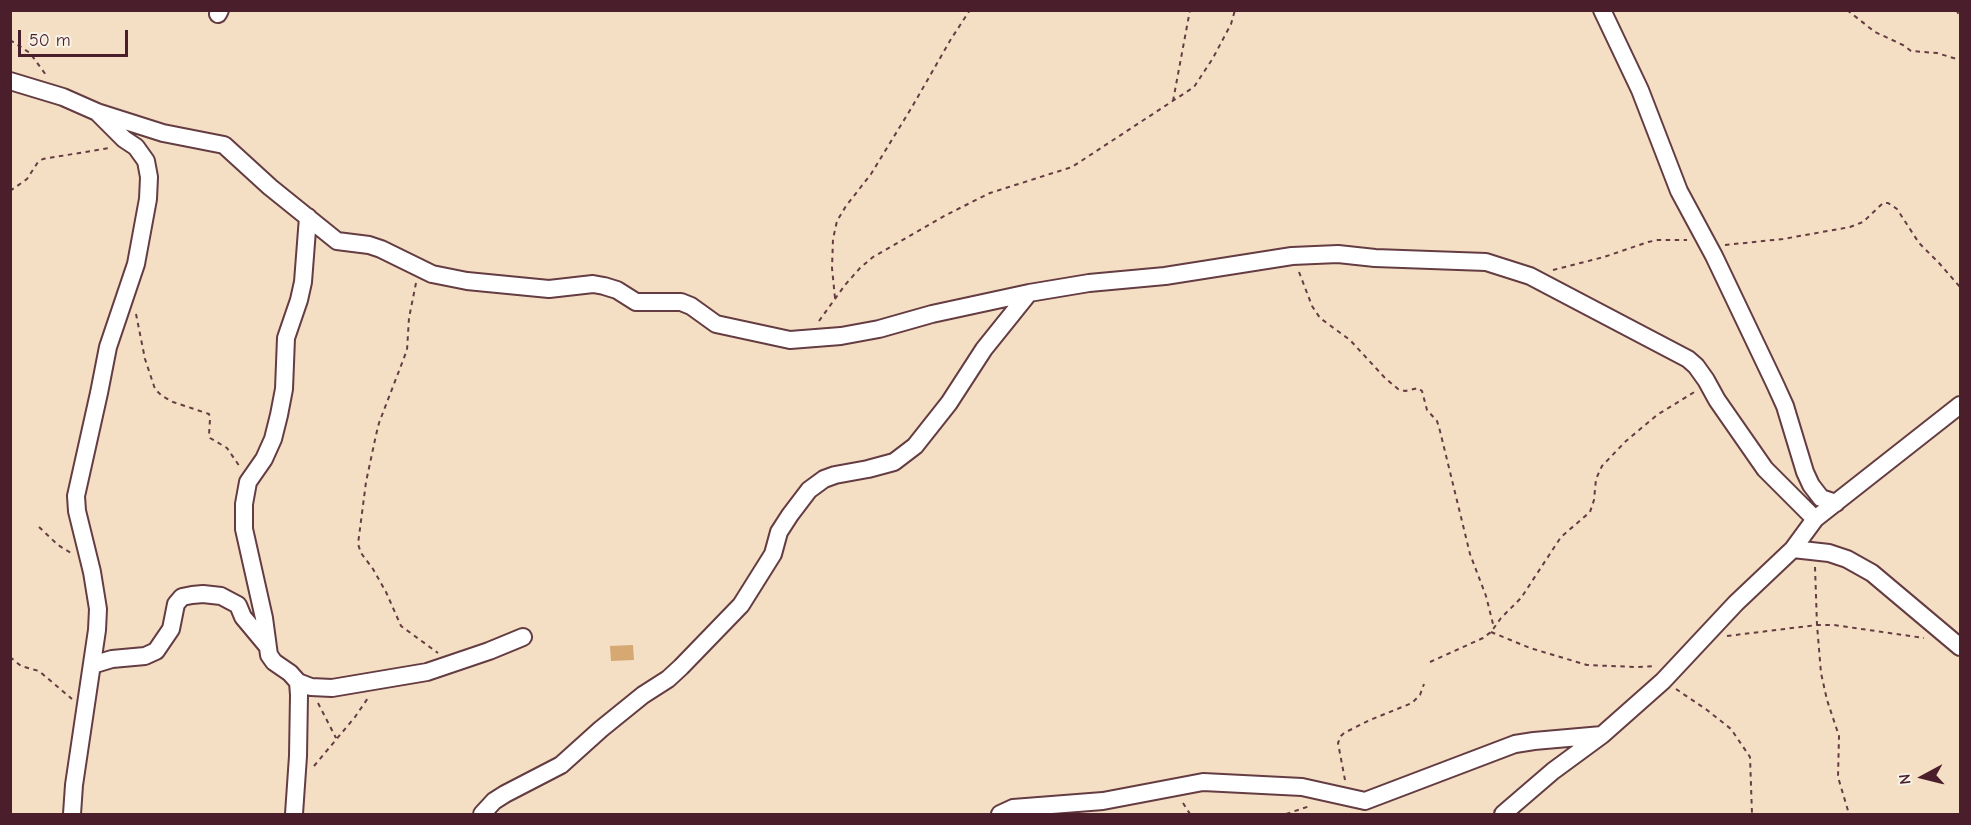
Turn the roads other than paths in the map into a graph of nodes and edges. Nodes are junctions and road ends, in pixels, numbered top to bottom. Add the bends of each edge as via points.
1 (1602, 10) edge
2 (10, 81) edge
3 (97, 112) junction
4 (308, 217) junction
5 (1029, 293) junction
6 (1960, 405) edge
7 (1836, 502) junction
8 (1815, 519) junction
9 (1793, 549) junction
10 (523, 637) dead end
11 (268, 647) junction
12 (1960, 647) edge
13 (92, 665) junction
14 (298, 682) junction
15 (1602, 735) junction
16 (72, 814) edge
17 (294, 814) edge
18 (482, 814) edge
19 (1000, 814) edge
20 (1503, 814) edge

1 - 7 street via 1636,82 1671,174 1785,406 1811,485 1821,498
2 - 3 street
3 - 4 street via 163,133 224,145
3 - 13 street via 146,161 148,199 136,264 108,347 76,496 98,609
4 - 5 street via 337,241 381,249 445,278 549,289 593,284 617,290 636,302 681,302 716,324 790,340 879,329
4 - 11 street via 303,282 286,338 279,415 268,449 248,482 244,504 244,529
5 - 8 street via 1292,256 1338,254 1486,261 1530,276 1688,359 1765,469
5 - 18 street via 915,446 894,462 830,477 809,490 779,532 773,554 741,604 681,667 561,765 505,794
6 - 7 street
7 - 8 street
8 - 9 street
9 - 12 street via 1829,553 1872,573
9 - 15 street via 1663,681
10 - 14 street via 428,672 332,688
11 - 13 street via 238,605 221,596 192,595 182,597 176,604 171,628 156,651
11 - 14 street via 271,659
13 - 16 street
14 - 17 street
15 - 19 street via 1515,744 1370,800 1359,801 1302,787 1203,783 1103,801 1013,808
15 - 20 street

